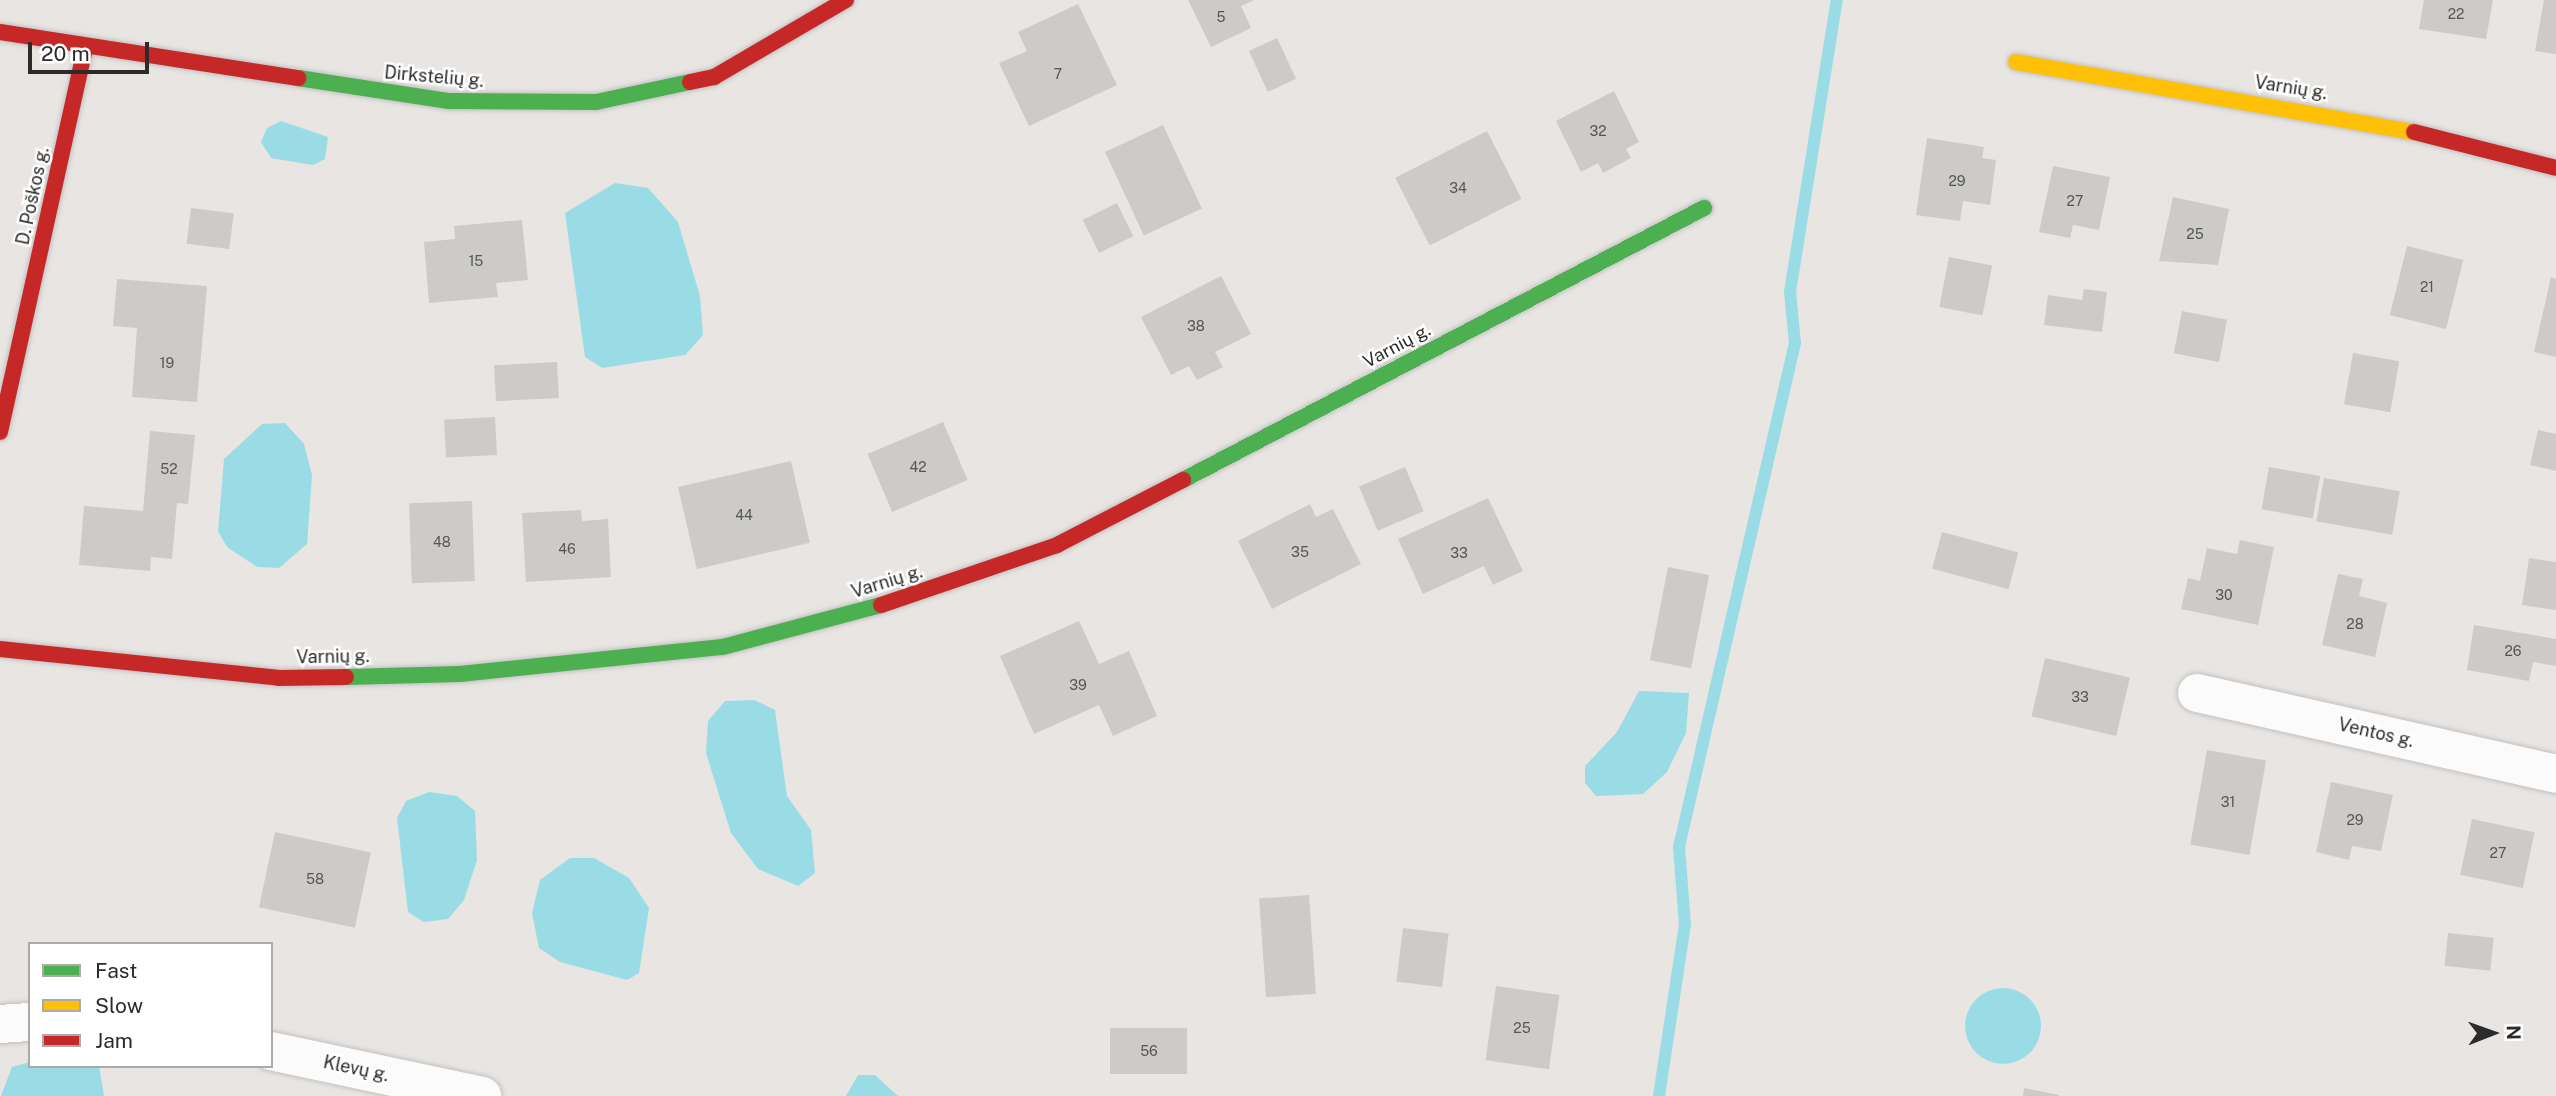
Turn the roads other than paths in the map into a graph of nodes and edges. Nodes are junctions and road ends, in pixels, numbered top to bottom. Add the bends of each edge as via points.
1 (846, 0) edge
2 (0, 32) edge
3 (85, 50) junction
4 (2016, 62) dead end
5 (2556, 169) edge
6 (1704, 208) dead end
7 (0, 432) edge
8 (0, 649) edge
9 (2197, 693) dead end
10 (2556, 774) edge
11 (28, 1022) edge
12 (0, 1024) edge
13 (273, 1051) edge
14 (482, 1096) edge

1 - 3 street, Dirkstelių g. via 714,77 596,102 449,101
2 - 3 street, Dirkstelių g.
3 - 7 street, D. Poškos g.
4 - 5 street, Varnių g. via 2355,117
6 - 8 street, Varnių g. via 1057,545 893,602 736,643 460,674 279,678
9 - 10 street, Ventos g.
11 - 12 street
13 - 14 street, Klevų g.

